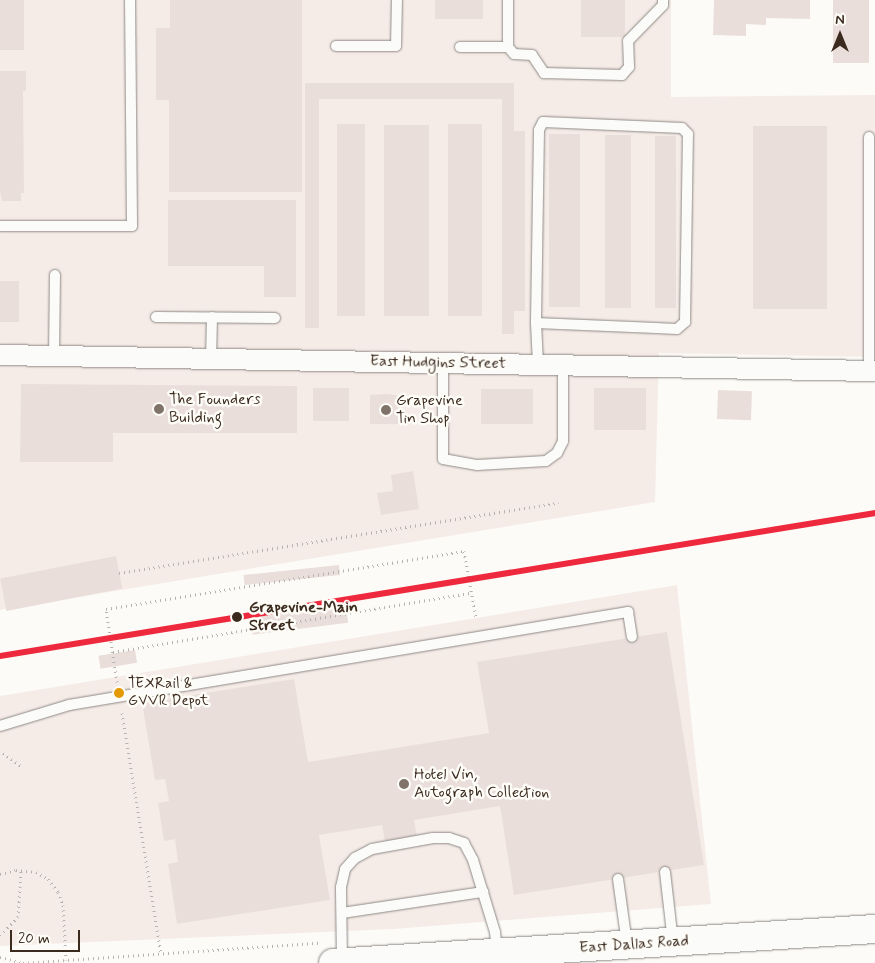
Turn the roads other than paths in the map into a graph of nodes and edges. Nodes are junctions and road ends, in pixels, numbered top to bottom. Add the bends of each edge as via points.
1 (130, 0) edge
2 (397, 0) edge
3 (508, 0) edge
4 (663, 0) edge
5 (336, 46) dead end
6 (460, 47) dead end
7 (508, 47) junction
8 (870, 137) dead end
9 (0, 226) edge
10 (55, 275) dead end
11 (156, 317) dead end
12 (212, 317) junction
13 (275, 318) dead end
14 (536, 323) junction
15 (0, 355) edge
16 (54, 356) junction
17 (211, 359) junction
18 (444, 363) junction
19 (538, 364) junction
20 (563, 364) junction
21 (872, 371) edge
22 (632, 637) dead end
23 (0, 726) edge
24 (665, 872) dead end
25 (618, 879) dead end
26 (483, 892) junction
27 (342, 914) junction
28 (875, 929) edge
29 (674, 953) edge
30 (628, 954) edge
31 (498, 959) edge
32 (342, 962) edge
33 (332, 963) edge

1 - 9 lane via 132,226
2 - 5 lane via 396,46
3 - 7 lane
4 - 7 lane via 663,5 628,41 629,67 622,75 544,73 532,55 514,54
6 - 7 lane
8 - 21 lane
10 - 16 lane
11 - 12 lane
12 - 13 lane
12 - 17 lane
14 - 14 lane via 539,130 543,122 682,128 688,134 684,322 677,329
14 - 19 lane
15 - 16 street, East Hudgins Street
16 - 17 street, East Hudgins Street
17 - 18 street, East Hudgins Street
18 - 19 street, East Hudgins Street
18 - 20 lane via 442,459 477,465 546,461 557,453 563,441
19 - 20 street, East Hudgins Street
20 - 21 street, East Hudgins Street
22 - 23 lane via 628,612 77,704
24 - 29 lane
25 - 30 lane
26 - 27 lane
26 - 27 lane via 464,843 449,838 433,838 372,849 355,858 345,869
26 - 31 lane via 495,932
27 - 32 lane
28 - 29 main road, East Dallas Road
29 - 30 main road, East Dallas Road
30 - 31 main road, East Dallas Road
31 - 32 main road, East Dallas Road
32 - 33 main road, East Dallas Road

